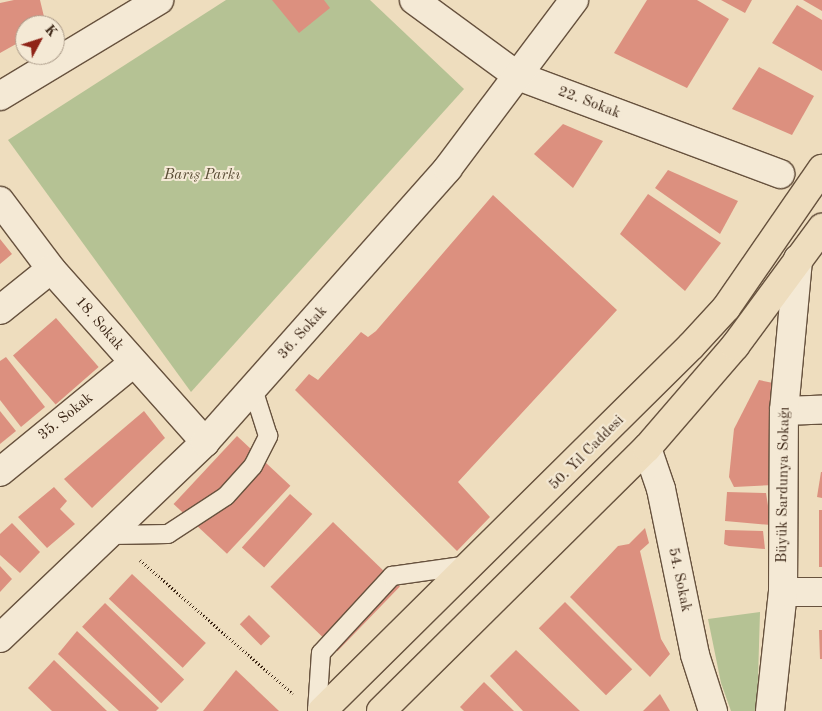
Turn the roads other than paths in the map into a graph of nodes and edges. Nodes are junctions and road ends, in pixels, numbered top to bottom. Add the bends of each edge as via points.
1 (159, 0) edge
2 (414, 0) edge
3 (574, 0) edge
4 (518, 76) junction
5 (0, 96) edge
6 (822, 169) edge
7 (780, 174) dead end
8 (0, 201) edge
9 (822, 228) edge
10 (798, 259) junction
11 (51, 269) junction
12 (0, 310) edge
13 (133, 363) junction
14 (253, 389) junction
15 (822, 410) edge
16 (784, 411) junction
17 (205, 442) junction
18 (647, 448) junction
19 (0, 472) edge
20 (111, 535) junction
21 (470, 564) junction
22 (783, 592) junction
23 (822, 592) edge
24 (0, 638) edge
25 (317, 711) edge
26 (322, 711) edge
27 (381, 711) edge
28 (713, 711) edge
29 (770, 711) edge

1 - 5 street
2 - 4 street, 22. Sokak
3 - 4 street, 36. Sokak
4 - 7 street, 22. Sokak
4 - 14 street, 36. Sokak via 448,168
6 - 21 main road, 50. Yıl Caddesi via 726,308 562,478
8 - 11 street, 18. Sokak
9 - 10 main road
10 - 16 street, Büyük Sardunya Sokağı
10 - 18 main road via 735,346
11 - 12 street
11 - 13 street, 18. Sokak
13 - 17 street, 18. Sokak
13 - 19 street, 35. Sokak
14 - 17 street, 36. Sokak
14 - 20 lane via 268,436 253,466 226,496 168,534
15 - 16 street
16 - 22 street, Büyük Sardunya Sokağı
17 - 20 street, 36. Sokak
18 - 27 main road
18 - 28 street, 54. Sokak via 661,489 695,656
20 - 24 street, 36. Sokak
21 - 25 lane via 392,576 321,653
21 - 26 main road, 50. Yıl Caddesi
22 - 23 street
22 - 29 street, Büyük Sardunya Sokağı

